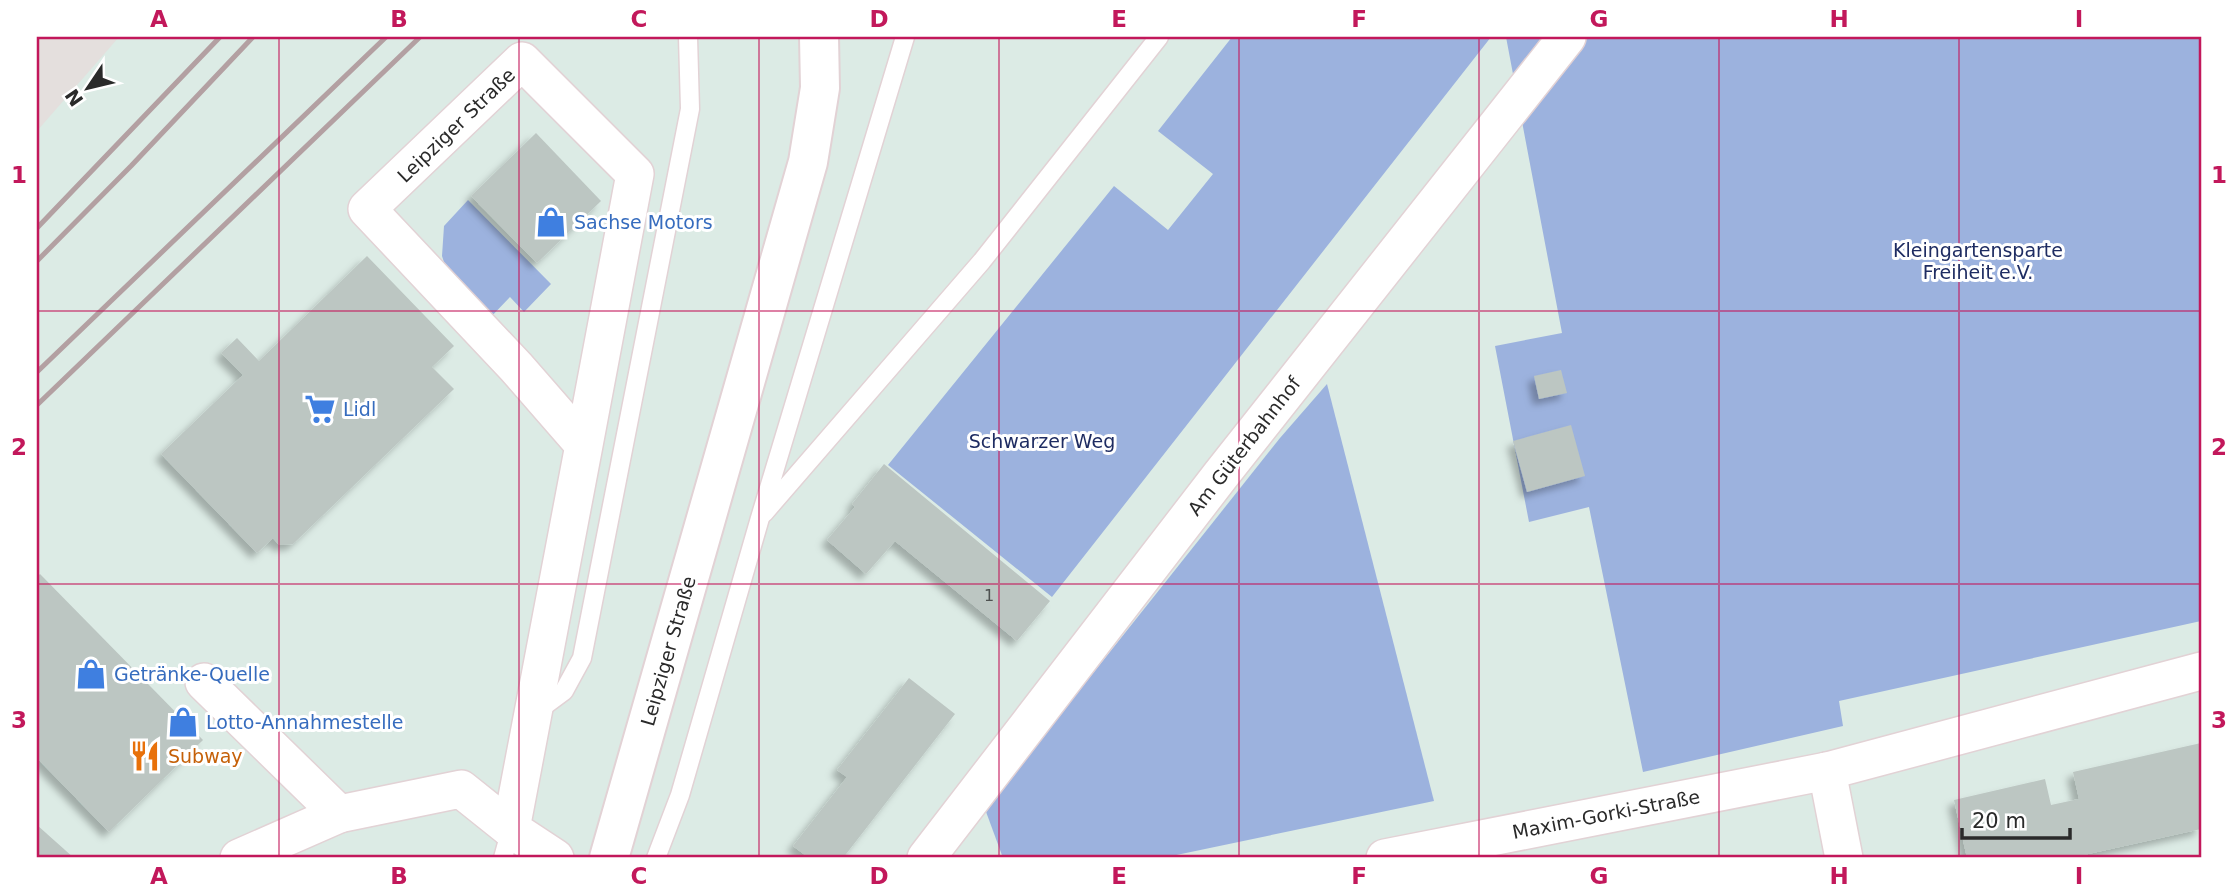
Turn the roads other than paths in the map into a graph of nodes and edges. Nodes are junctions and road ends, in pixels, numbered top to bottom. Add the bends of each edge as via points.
1 (688, 37) edge
2 (819, 37) edge
3 (905, 37) edge
4 (1159, 37) edge
5 (1567, 37) edge
6 (584, 445) junction
7 (760, 518) junction
8 (2201, 671) edge
9 (204, 682) dead end
10 (533, 714) junction
11 (1827, 771) junction
12 (339, 814) junction
13 (507, 844) edge
14 (239, 858) edge
15 (555, 858) edge
16 (610, 858) edge
17 (656, 858) edge
18 (926, 858) edge
19 (1385, 858) edge
20 (1844, 858) edge

1 - 10 lane via 690,109 582,658 564,691
2 - 16 main road, Leipziger Straße via 820,88 808,162
3 - 7 lane
4 - 7 lane via 982,261
5 - 18 street, Am Güterbahnhof
6 - 6 street, Leipziger Straße via 367,209 522,61 635,174
6 - 10 street, Leipziger Straße
7 - 17 lane via 680,794
8 - 11 street, Maxim-Gorki-Straße
9 - 12 street
10 - 13 street, Leipziger Straße
11 - 19 street, Maxim-Gorki-Straße
11 - 20 street
12 - 13 street via 461,789
12 - 14 street
13 - 15 street

